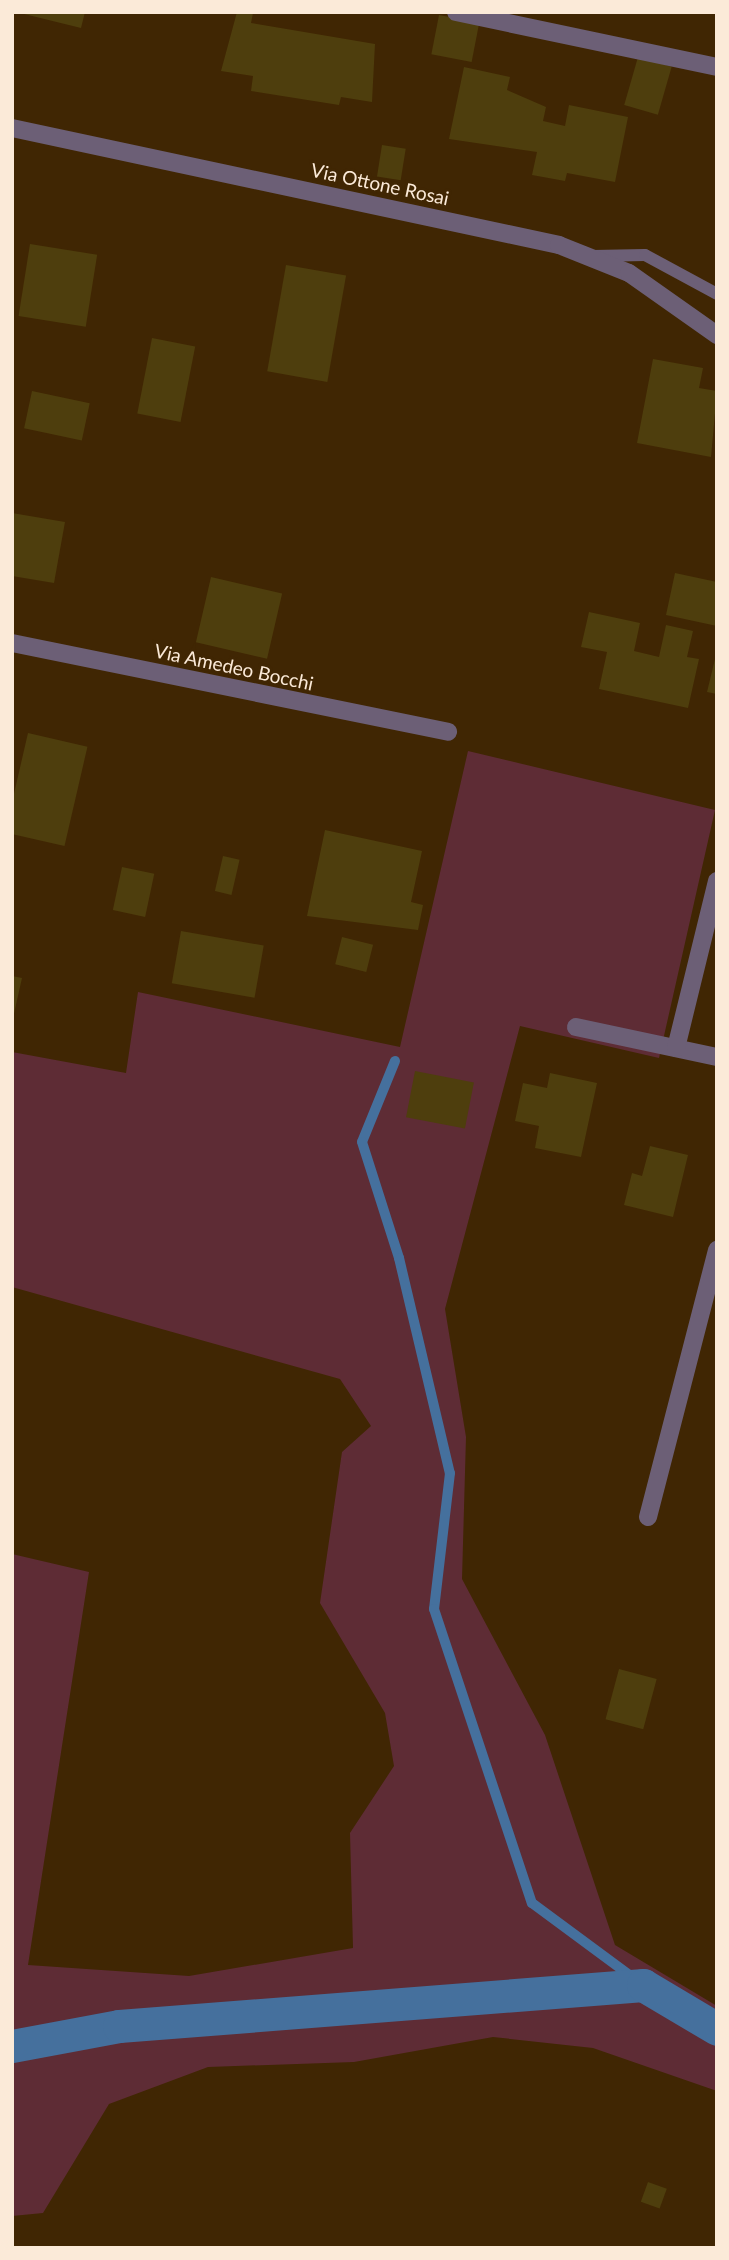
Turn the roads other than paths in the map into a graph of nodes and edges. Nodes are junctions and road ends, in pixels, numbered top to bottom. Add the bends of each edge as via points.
1 (456, 12) edge
2 (717, 67) edge
3 (12, 128) edge
4 (593, 256) junction
5 (717, 294) edge
6 (717, 335) edge
7 (12, 643) edge
8 (448, 732) dead end
9 (717, 881) edge
10 (576, 1027) dead end
11 (676, 1048) junction
12 (717, 1057) edge
13 (717, 1250) edge
14 (648, 1517) dead end

1 - 2 street
3 - 4 street, Via Ottone Rosai
4 - 5 lane via 645,255
4 - 6 street, Via Ottone Rosai
7 - 8 street, Via Amedeo Bocchi
9 - 11 street
10 - 11 street
11 - 12 street
13 - 14 street

